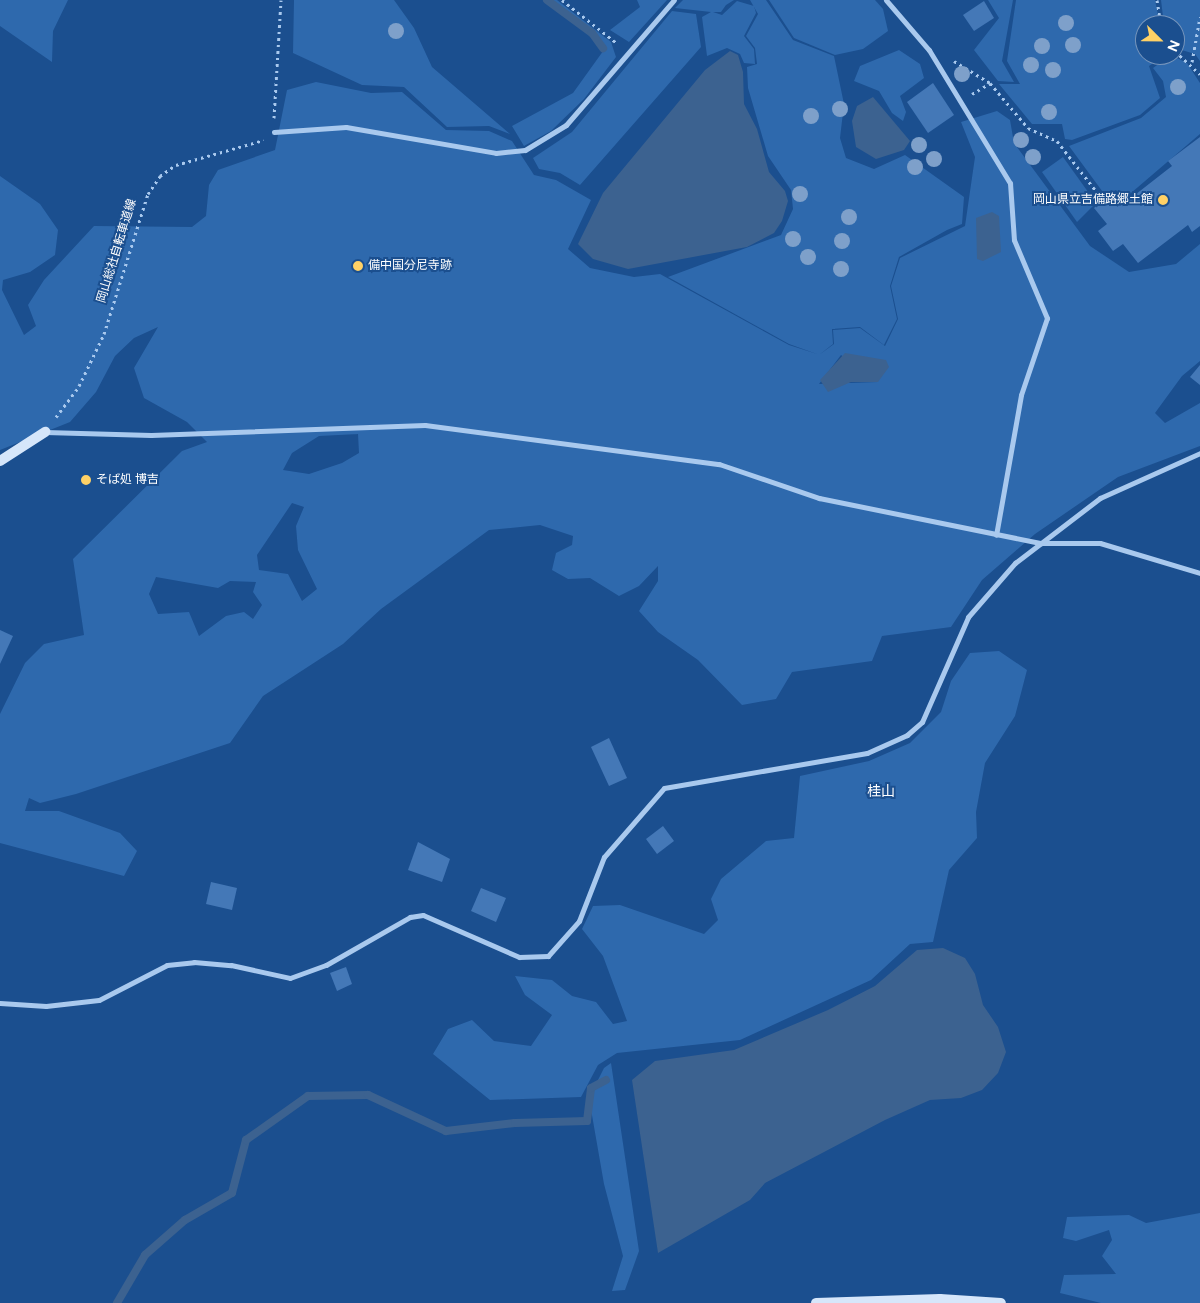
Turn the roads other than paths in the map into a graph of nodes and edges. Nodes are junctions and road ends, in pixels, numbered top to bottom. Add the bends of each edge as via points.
1 (674, 0) edge
2 (886, 0) edge
3 (274, 132) road end
4 (45, 432) joint
5 (1200, 454) edge
6 (0, 461) edge
7 (996, 535) junction
8 (1041, 543) junction
9 (1200, 573) edge
10 (0, 1003) edge
11 (816, 1303) edge
12 (1001, 1303) edge

1 - 3 street via 566,124 524,150 496,153 346,126
2 - 7 street via 928,50 1010,183 1014,240 1047,318 1021,395
4 - 6 street
4 - 7 street via 150,435 425,425 719,464 819,498
5 - 8 street via 1100,498
7 - 8 street
8 - 9 street via 1100,543
8 - 10 street via 1015,563 968,617 922,722 906,735 867,752 664,788 604,857 579,921 548,956 519,957 423,915 410,917 326,965 290,978 230,964 185,963 167,965 99,1000 46,1006
11 - 12 street via 940,1299

